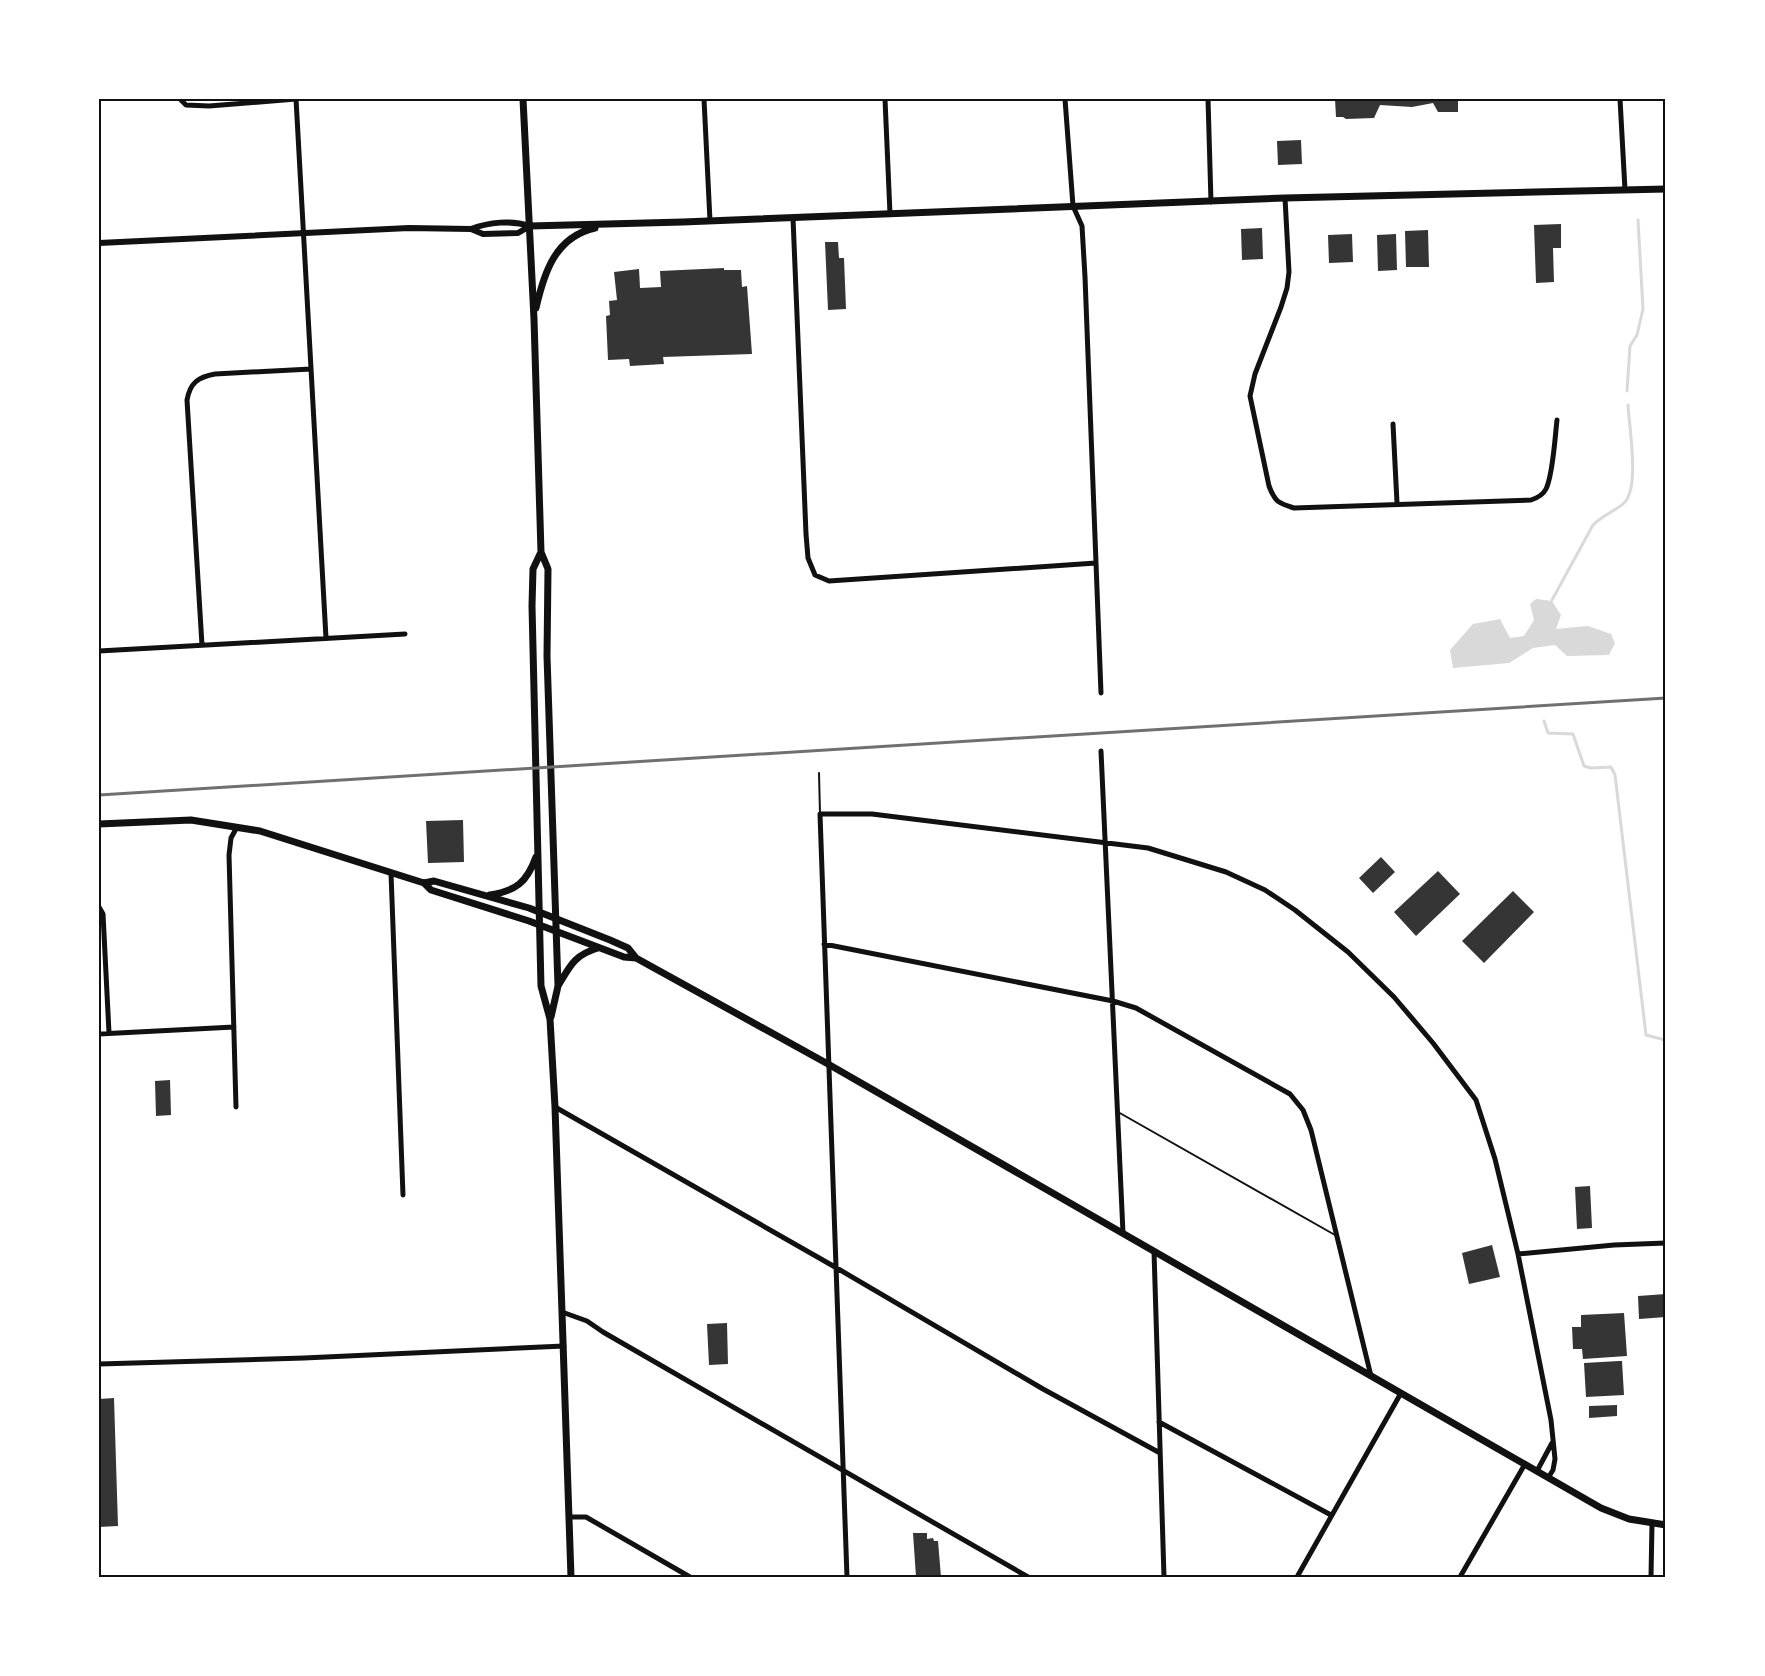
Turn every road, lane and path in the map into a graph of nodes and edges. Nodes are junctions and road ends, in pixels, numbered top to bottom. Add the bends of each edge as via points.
1 (180, 99) edge
2 (296, 99) edge
3 (523, 99) edge
4 (704, 99) edge
5 (885, 99) edge
6 (1065, 99) edge
7 (1208, 99) edge
8 (1620, 99) edge
9 (1666, 189) edge
10 (1624, 190) junction
11 (1285, 198) junction
12 (1211, 202) junction
13 (1073, 206) junction
14 (890, 214) junction
15 (793, 218) junction
16 (710, 221) junction
17 (609, 225) junction
18 (530, 226) junction
19 (471, 229) junction
20 (303, 232) junction
21 (99, 243) edge
22 (534, 318) junction
23 (311, 369) junction
24 (1557, 420) dead end
25 (1393, 424) dead end
26 (1397, 504) junction
27 (541, 552) junction
28 (1096, 563) junction
29 (405, 634) dead end
30 (326, 638) junction
31 (202, 645) junction
32 (99, 651) edge
33 (1101, 693) dead end
34 (1101, 751) dead end
35 (819, 773) dead end
36 (820, 814) junction
37 (99, 825) edge
38 (237, 827) junction
39 (1105, 843) junction
40 (538, 852) junction
41 (391, 873) junction
42 (424, 883) junction
43 (487, 895) junction
44 (99, 907) edge
45 (539, 912) junction
46 (556, 919) junction
47 (540, 925) junction
48 (557, 932) junction
49 (824, 944) junction
50 (598, 948) junction
51 (636, 958) junction
52 (558, 986) junction
53 (1113, 1001) junction
54 (550, 1019) junction
55 (234, 1027) junction
56 (109, 1033) junction
57 (99, 1034) edge
58 (828, 1064) junction
59 (236, 1107) dead end
60 (555, 1107) junction
61 (1118, 1112) junction
62 (403, 1195) dead end
63 (1123, 1233) junction
64 (1338, 1237) junction
65 (1666, 1243) edge
66 (1154, 1251) junction
67 (1518, 1254) junction
68 (835, 1267) junction
69 (562, 1312) junction
70 (564, 1346) junction
71 (99, 1364) edge
72 (1371, 1376) junction
73 (1401, 1393) junction
74 (1159, 1422) junction
75 (1552, 1442) junction
76 (1160, 1453) junction
77 (1525, 1464) junction
78 (843, 1471) junction
79 (1537, 1471) junction
80 (1548, 1478) junction
81 (1331, 1515) junction
82 (568, 1517) junction
83 (1652, 1523) junction
84 (1666, 1525) edge
85 (571, 1577) edge
86 (690, 1577) edge
87 (847, 1577) edge
88 (1028, 1577) edge
89 (1164, 1577) edge
90 (1297, 1577) edge
91 (1460, 1577) edge
92 (1652, 1577) edge

1 - 2 street via 186,105 209,106
2 - 20 street
3 - 18 main road
4 - 16 street
5 - 14 street
6 - 13 street
7 - 12 street
8 - 10 street
9 - 10 main road
10 - 11 main road
11 - 12 main road
11 - 26 street via 1287,288 1250,396 1273,497 1294,507
12 - 13 main road
13 - 14 main road
13 - 28 street via 1082,226
14 - 15 main road
15 - 16 main road
15 - 28 street via 806,534 808,558 815,574 829,581
16 - 17 main road
17 - 18 main road
17 - 22 main road via 586,230 552,258
18 - 19 street via 518,222 483,224
18 - 19 street via 518,233 483,234
18 - 22 main road
19 - 20 street
20 - 21 street
20 - 23 street
22 - 27 main road
23 - 30 street
23 - 31 street via 203,376 189,390
24 - 26 street via 1546,489 1539,497
25 - 26 street
27 - 40 main road via 533,569 532,606
27 - 46 main road via 548,569
28 - 33 street
29 - 30 street
30 - 31 street
31 - 32 street
34 - 39 street
35 - 36 lane
36 - 39 street via 872,814
36 - 49 street
37 - 38 main road via 191,820
38 - 41 main road
38 - 55 street via 231,837 230,855
39 - 53 street
39 - 67 street via 1148,848 1226,872 1265,890 1348,952 1394,997 1476,1100
40 - 43 main road via 521,883 506,893
40 - 45 main road
41 - 42 main road
41 - 62 street
42 - 43 main road via 434,881
42 - 47 main road via 430,890
43 - 45 main road
44 - 56 street via 103,914
45 - 46 main road
45 - 47 main road
46 - 48 main road
46 - 51 main road via 628,948
47 - 48 main road
47 - 54 main road via 541,986
48 - 50 main road
48 - 52 main road
49 - 53 street
49 - 58 street
50 - 51 main road
50 - 52 main road via 576,958
51 - 58 main road
52 - 54 main road
53 - 61 street
53 - 64 street via 1136,1008 1290,1094 1303,1110 1311,1130
54 - 60 main road
55 - 56 street
55 - 59 street
56 - 57 street
58 - 63 main road
58 - 68 street
60 - 68 street
60 - 69 main road
61 - 63 street
61 - 64 lane
63 - 66 main road
64 - 72 street
65 - 67 street
66 - 72 main road
66 - 74 street
67 - 75 street
68 - 76 street
68 - 78 street
69 - 70 main road
69 - 78 street via 587,1321
70 - 71 street
70 - 82 main road
72 - 73 main road
73 - 77 main road
73 - 81 street
74 - 76 street
74 - 81 street
75 - 79 street
75 - 80 street via 1555,1459
76 - 89 street
77 - 79 main road
77 - 91 street
78 - 87 street
78 - 88 street
79 - 80 main road
80 - 83 main road via 1617,1516
81 - 90 street
82 - 85 main road
82 - 86 street via 586,1517
83 - 84 main road
83 - 92 street

